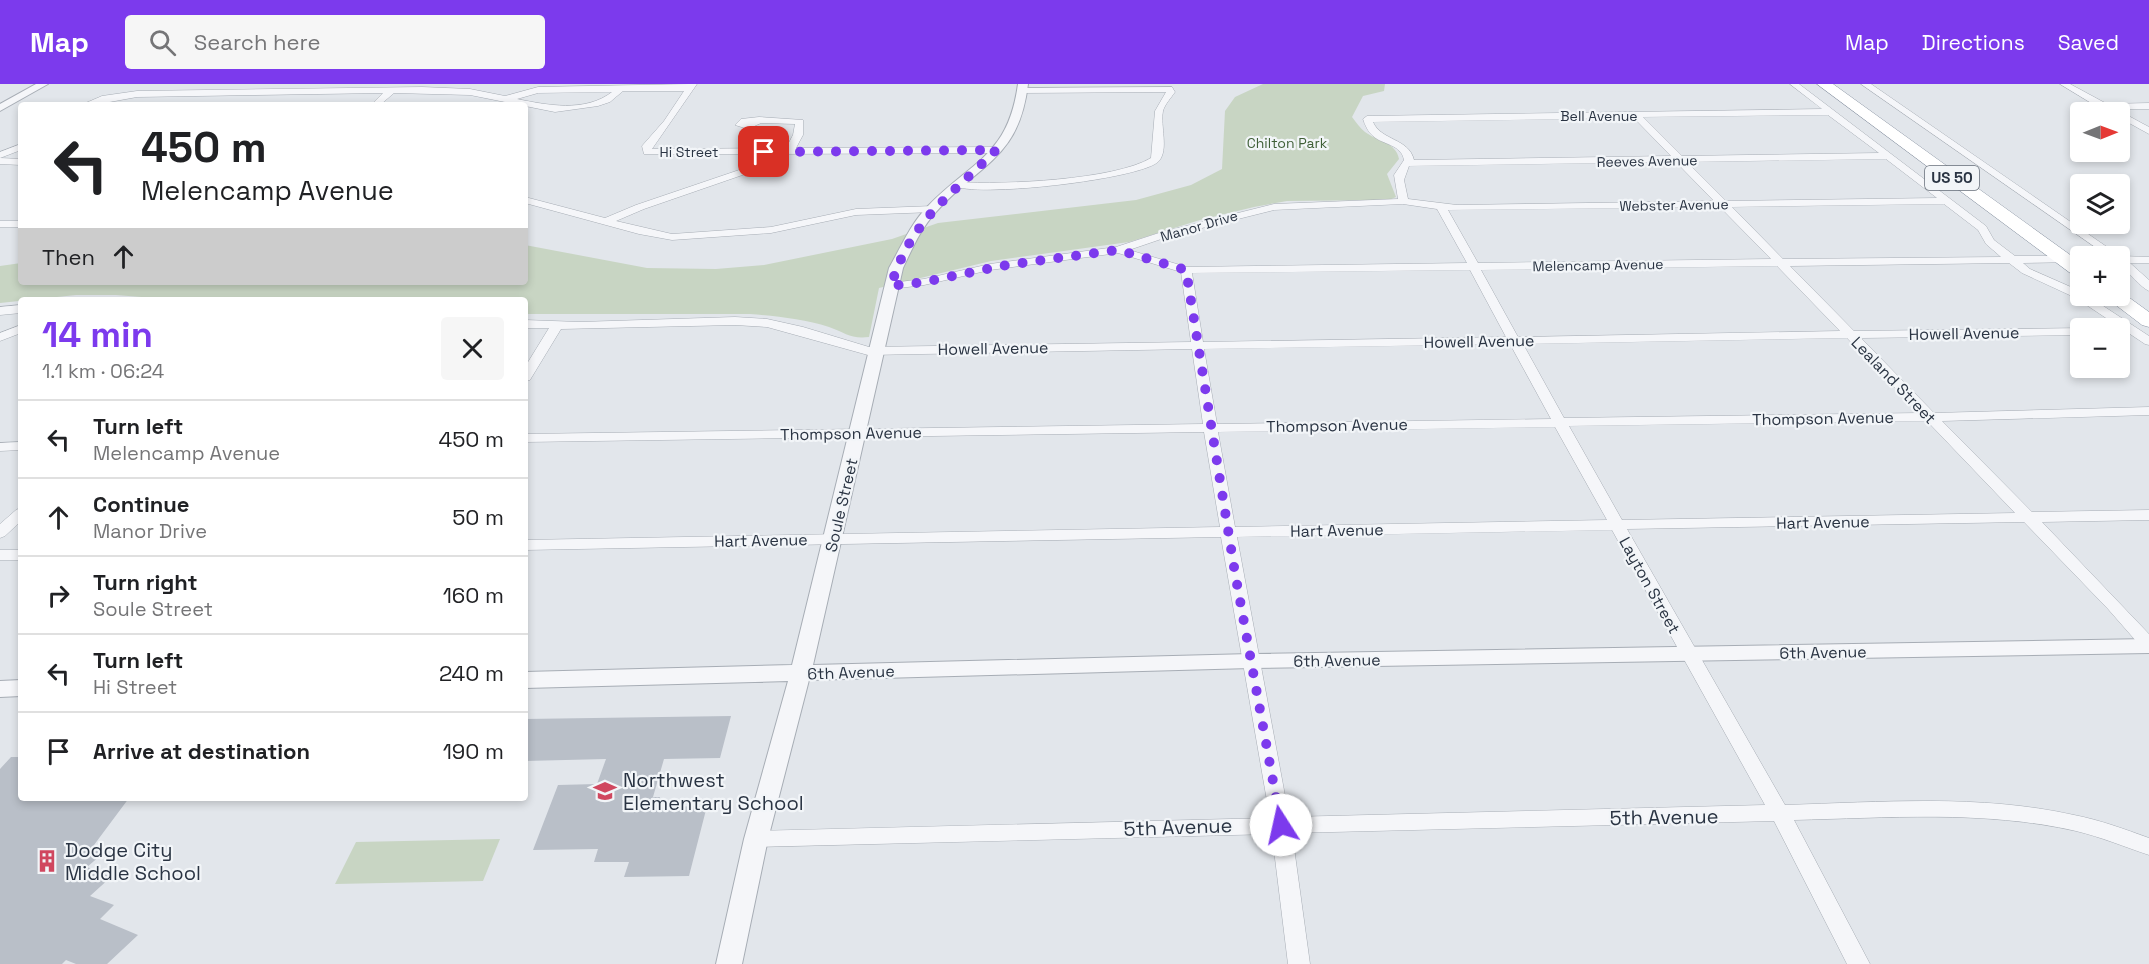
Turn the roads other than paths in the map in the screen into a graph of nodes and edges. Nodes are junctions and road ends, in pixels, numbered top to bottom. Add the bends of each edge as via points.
1 (43, 84) edge
2 (1794, 84) edge
3 (1824, 84) edge
4 (1865, 84) edge
5 (2064, 84) edge
6 (691, 86) edge
7 (1023, 87) edge
8 (621, 88) junction
9 (392, 90) junction
10 (209, 93) junction
11 (503, 99) junction
12 (94, 102) edge
13 (189, 102) edge
14 (378, 102) edge
15 (516, 102) edge
16 (2095, 102) edge
17 (528, 105) edge
18 (2130, 106) edge
19 (2149, 106) edge
20 (0, 108) edge
21 (1830, 112) junction
22 (1637, 116) junction
23 (759, 120) dead end
24 (2130, 121) edge
25 (2149, 131) edge
26 (18, 148) edge
27 (996, 150) junction
28 (764, 152) junction
29 (789, 152) junction
30 (0, 155) edge
31 (1888, 156) junction
32 (1681, 160) junction
33 (0, 161) edge
34 (18, 162) edge
35 (1406, 164) junction
36 (958, 185) junction
37 (528, 201) edge
38 (1403, 201) junction
39 (1946, 201) junction
40 (1725, 204) junction
41 (1441, 206) junction
42 (933, 209) junction
43 (608, 221) junction
44 (0, 224) edge
45 (18, 224) edge
46 (2100, 246) edge
47 (1118, 250) junction
48 (2070, 257) edge
49 (2070, 259) edge
50 (2012, 260) junction
51 (2130, 260) edge
52 (2149, 260) edge
53 (1781, 262) junction
54 (1473, 267) junction
55 (2130, 268) edge
56 (1186, 270) junction
57 (891, 286) junction
58 (2149, 288) edge
59 (2070, 291) edge
60 (2103, 306) edge
61 (2123, 306) edge
62 (18, 309) edge
63 (0, 311) edge
64 (528, 324) edge
65 (557, 326) junction
66 (2142, 326) edge
67 (18, 330) edge
68 (2070, 331) edge
69 (1851, 336) junction
70 (0, 338) edge
71 (1514, 341) junction
72 (2149, 341) edge
73 (1197, 345) junction
74 (877, 350) junction
75 (528, 371) edge
76 (2149, 411) edge
77 (1929, 417) junction
78 (1559, 423) junction
79 (1211, 427) junction
80 (858, 432) junction
81 (528, 438) edge
82 (18, 446) edge
83 (0, 447) edge
84 (2149, 515) edge
85 (18, 516) edge
86 (2028, 519) junction
87 (1616, 525) junction
88 (1228, 532) junction
89 (0, 533) edge
90 (834, 538) junction
91 (528, 545) edge
92 (0, 555) edge
93 (18, 555) edge
94 (2149, 645) edge
95 (1689, 654) junction
96 (1251, 661) junction
97 (801, 673) junction
98 (528, 680) edge
99 (18, 688) edge
100 (0, 689) edge
101 (1780, 814) junction
102 (1281, 825) junction
103 (756, 839) junction
104 (2149, 847) edge
105 (729, 964) edge
106 (1299, 964) edge
107 (1859, 964) edge

1 - 20 street
2 - 21 street
3 - 48 highway, US 50
4 - 46 street
5 - 16 street
6 - 8 street
6 - 28 street, Hi Street via 647,146 647,152
7 - 27 street, Soule Street via 1012,132
7 - 36 street via 1170,90 1157,118 1155,162 1116,173 1028,184
8 - 11 street via 538,90
8 - 17 street via 601,102 566,109
9 - 10 street
9 - 11 street via 470,92
9 - 14 street
10 - 12 street via 137,94
10 - 13 street
11 - 15 street
18 - 19 street
21 - 22 street, Bell Avenue
21 - 31 street
22 - 32 street, Lealand Street
22 - 35 street, Bell Avenue via 1367,119 1378,136 1403,148 1409,155
23 - 29 street via 800,122
24 - 25 street
26 - 30 street
27 - 29 street, Hi Street
27 - 36 street, Soule Street
28 - 29 street, Hi Street
28 - 43 street via 751,169
31 - 32 street, Reeves Avenue
31 - 39 street
32 - 35 street, Reeves Avenue
32 - 40 street, Lealand Street
33 - 34 street
35 - 38 street via 1397,183
36 - 42 street, Soule Street
37 - 43 street
38 - 41 street, Webster Avenue
38 - 47 street, Manor Drive via 1274,207
39 - 40 street, Webster Avenue
39 - 50 street via 1982,228 1990,242
40 - 41 street, Webster Avenue
40 - 53 street, Lealand Street
41 - 54 street, Layton Street
42 - 43 street via 856,212 771,230 672,237
42 - 57 street, Soule Street via 907,246
44 - 45 street
47 - 56 street, Melencamp Avenue
47 - 57 street, Manor Drive
49 - 50 street, Melencamp Avenue
50 - 53 street, Melencamp Avenue
50 - 59 street via 2040,279
51 - 52 street
53 - 54 street, Melencamp Avenue
53 - 69 street, Lealand Street
54 - 56 street, Melencamp Avenue
54 - 71 street, Layton Street
55 - 58 street
56 - 73 street
57 - 74 street, Soule Street
60 - 66 street
61 - 66 highway
62 - 63 street
64 - 65 street
65 - 74 street via 767,323 854,348
65 - 75 street
66 - 72 street
67 - 70 street
68 - 69 street, Howell Avenue
69 - 71 street, Howell Avenue
69 - 77 street, Lealand Street
71 - 73 street, Howell Avenue
71 - 78 street, Layton Street
73 - 74 street, Howell Avenue
73 - 79 street
74 - 80 street, Soule Street
76 - 77 street, Thompson Avenue
77 - 78 street, Thompson Avenue
77 - 86 street, Lealand Street
78 - 79 street, Thompson Avenue
78 - 87 street, Layton Street
79 - 80 street, Thompson Avenue
79 - 88 street
80 - 81 street, Thompson Avenue
80 - 90 street, Soule Street
82 - 83 street
84 - 86 street, Hart Avenue
85 - 89 street
86 - 87 street, Hart Avenue
86 - 94 street, Lealand Street via 2114,604
87 - 88 street, Hart Avenue
87 - 95 street, Layton Street
88 - 90 street, Hart Avenue
88 - 96 street
90 - 91 street, Hart Avenue
90 - 97 street, Soule Street
92 - 93 street
94 - 95 street, 6th Avenue
95 - 96 street, 6th Avenue
95 - 101 street, Layton Street
96 - 97 street, 6th Avenue
96 - 102 street
97 - 98 street, 6th Avenue
97 - 103 street, Soule Street
99 - 100 street
101 - 102 street, 5th Avenue
101 - 104 street, 5th Avenue via 1930,809 2016,814 2097,828
101 - 107 street, Layton Street
102 - 103 street, 5th Avenue
102 - 106 street
103 - 105 street, Soule Street

